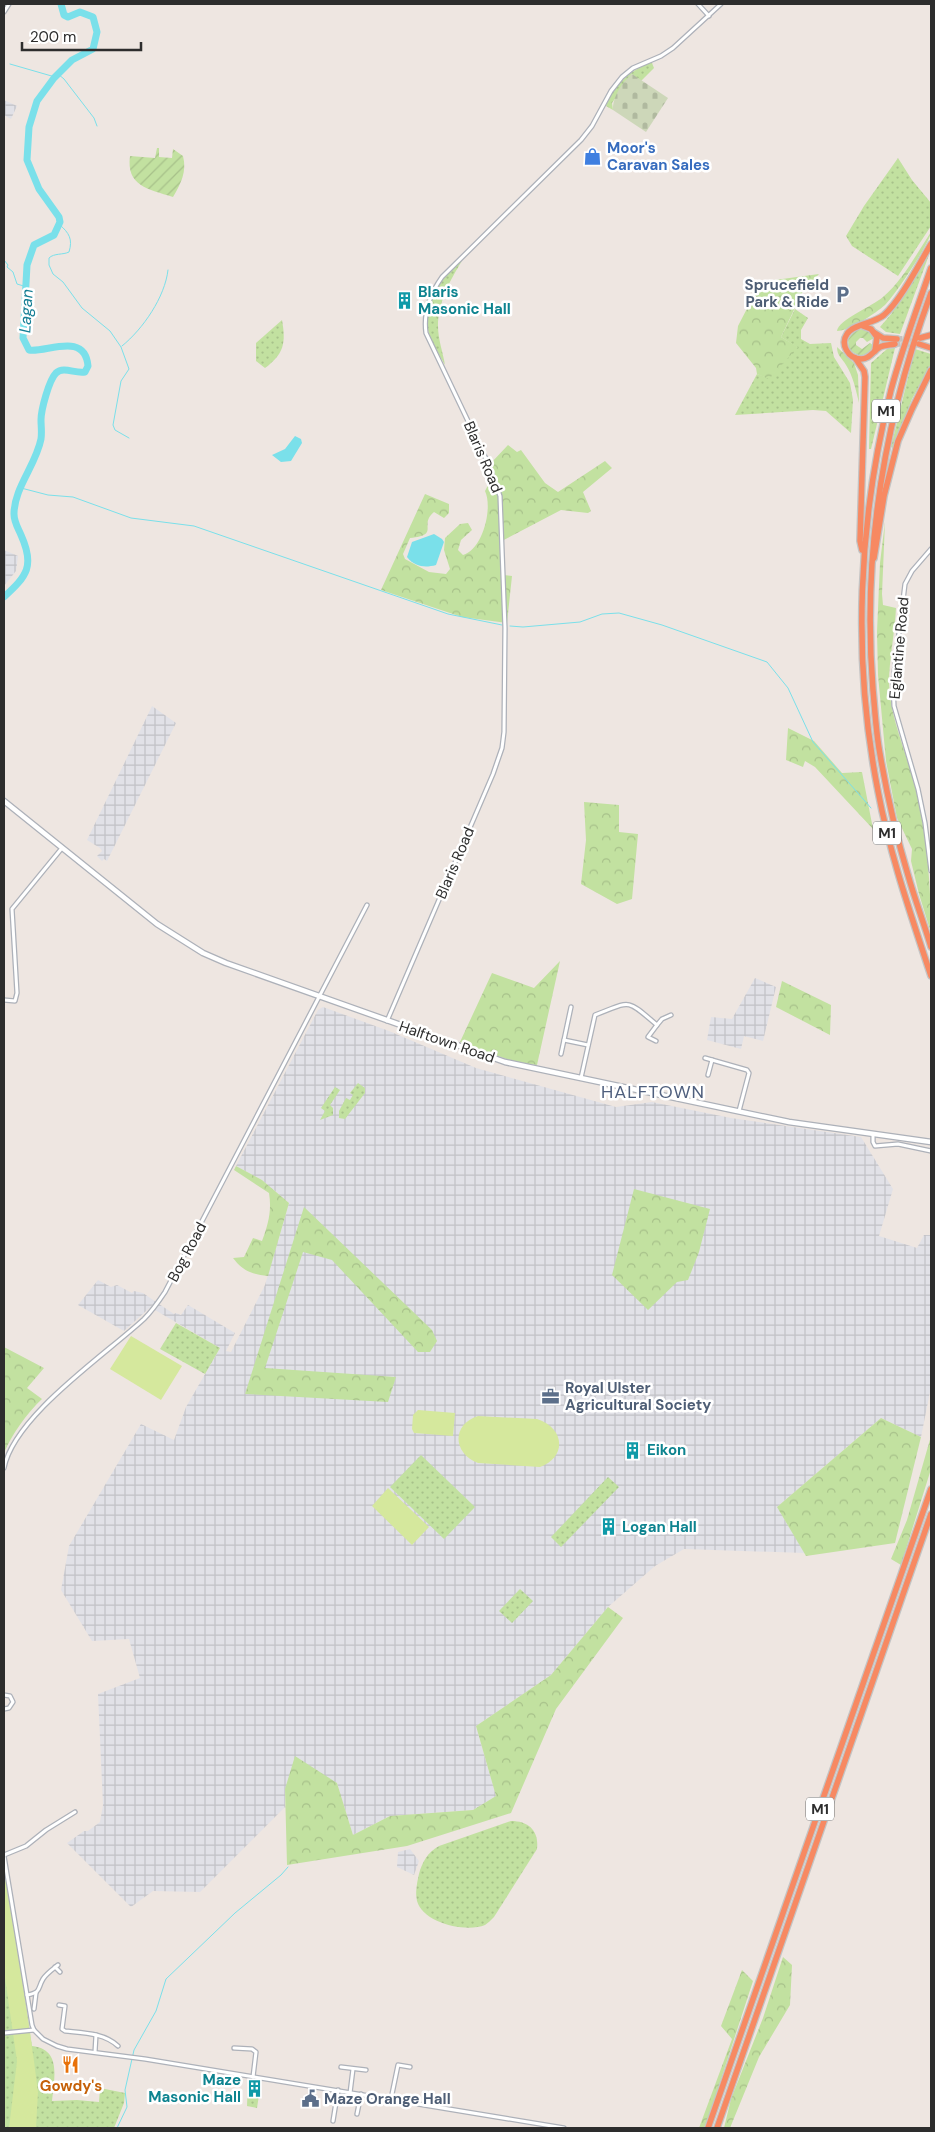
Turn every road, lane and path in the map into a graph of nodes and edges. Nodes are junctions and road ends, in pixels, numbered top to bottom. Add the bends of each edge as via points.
1 (9, 4) edge
2 (698, 4) edge
3 (722, 4) edge
4 (4, 12) edge
5 (709, 16) junction
6 (931, 244) edge
7 (931, 268) edge
8 (931, 293) edge
9 (862, 326) junction
10 (875, 333) junction
11 (931, 335) edge
12 (931, 348) edge
13 (875, 351) junction
14 (855, 358) junction
15 (931, 370) edge
16 (931, 549) edge
17 (864, 559) junction
18 (871, 571) junction
19 (4, 801) edge
20 (62, 848) junction
21 (931, 871) edge
22 (367, 905) dead end
23 (931, 947) edge
24 (931, 976) edge
25 (320, 996) junction
26 (4, 1000) edge
27 (571, 1007) dead end
28 (671, 1015) dead end
29 (387, 1021) junction
30 (657, 1024) junction
31 (564, 1040) junction
32 (656, 1041) dead end
33 (588, 1045) junction
34 (561, 1054) dead end
35 (705, 1058) dead end
36 (712, 1060) junction
37 (708, 1076) dead end
38 (581, 1078) junction
39 (739, 1111) junction
40 (873, 1134) junction
41 (931, 1142) edge
42 (931, 1151) edge
43 (4, 1468) edge
44 (931, 1489) edge
45 (931, 1514) edge
46 (4, 1695) edge
47 (4, 1709) edge
48 (75, 1812) dead end
49 (4, 1856) edge
50 (60, 1972) dead end
51 (36, 1993) junction
52 (27, 1995) junction
53 (59, 2005) dead end
54 (34, 2009) dead end
55 (34, 2030) junction
56 (4, 2033) edge
57 (96, 2035) junction
58 (118, 2046) dead end
59 (234, 2048) dead end
60 (95, 2052) junction
61 (341, 2067) dead end
62 (410, 2067) dead end
63 (353, 2069) junction
64 (366, 2070) dead end
65 (253, 2077) junction
66 (338, 2090) junction
67 (350, 2093) junction
68 (361, 2094) junction
69 (391, 2099) junction
70 (357, 2114) dead end
71 (333, 2121) dead end
72 (564, 2128) edge
73 (708, 2128) edge
74 (717, 2128) edge

1 - 4 street
2 - 5 street
3 - 5 street, Blaris Road
5 - 29 street, Blaris Road via 673,48 622,77 587,133 442,277 429,300 426,332 488,463 500,496 505,628 504,732 495,768
6 - 9 highway via 888,311
7 - 17 highway, M1 via 886,413 872,486
8 - 18 highway, M1 via 907,362 890,430 879,487
9 - 10 highway
9 - 14 highway via 852,329 844,341 847,351
10 - 13 highway via 878,342
10 - 13 highway via 896,342
11 - 12 highway via 920,341
13 - 14 highway via 866,358
14 - 17 highway via 865,377 860,541
15 - 18 highway via 896,450
16 - 21 street, Eglantine Road via 905,584 893,694 918,790
17 - 24 highway, M1 via 861,655 871,754 892,854
18 - 23 highway, M1 via 870,653 879,751 901,853
19 - 20 street, Halftown Road
20 - 25 street, Halftown Road via 136,908 198,950
20 - 26 street via 12,909 18,993 15,1001
22 - 25 street, Bog Road
25 - 29 street, Halftown Road
25 - 43 street, Bog Road via 165,1292 145,1318 42,1407 13,1444
27 - 31 street
28 - 30 street
29 - 38 street, Halftown Road via 504,1062
30 - 32 street via 648,1037
30 - 33 street via 636,1006 620,1004 595,1015
31 - 33 street
31 - 34 street
33 - 38 street
35 - 36 street
36 - 37 street
36 - 39 street via 749,1073
38 - 39 street, Halftown Road
39 - 40 street, Halftown Road via 820,1128
40 - 41 street, Halftown Road
40 - 42 street via 875,1146 898,1144
44 - 73 highway, M1
45 - 74 highway, M1
46 - 47 street via 10,1696 13,1702
48 - 49 street via 26,1846
49 - 52 street
50 - 51 street via 56,1966 42,1979
51 - 52 street
51 - 54 street
52 - 55 street
53 - 57 street via 65,2006 62,2029
55 - 56 street
55 - 60 street via 57,2046
57 - 58 street
57 - 60 street
59 - 65 street via 256,2052
60 - 65 street
61 - 63 street
62 - 69 street via 398,2065
63 - 64 street
63 - 67 street
65 - 66 street
66 - 67 street
66 - 71 street
67 - 68 street
68 - 69 street
68 - 70 street
69 - 72 street

